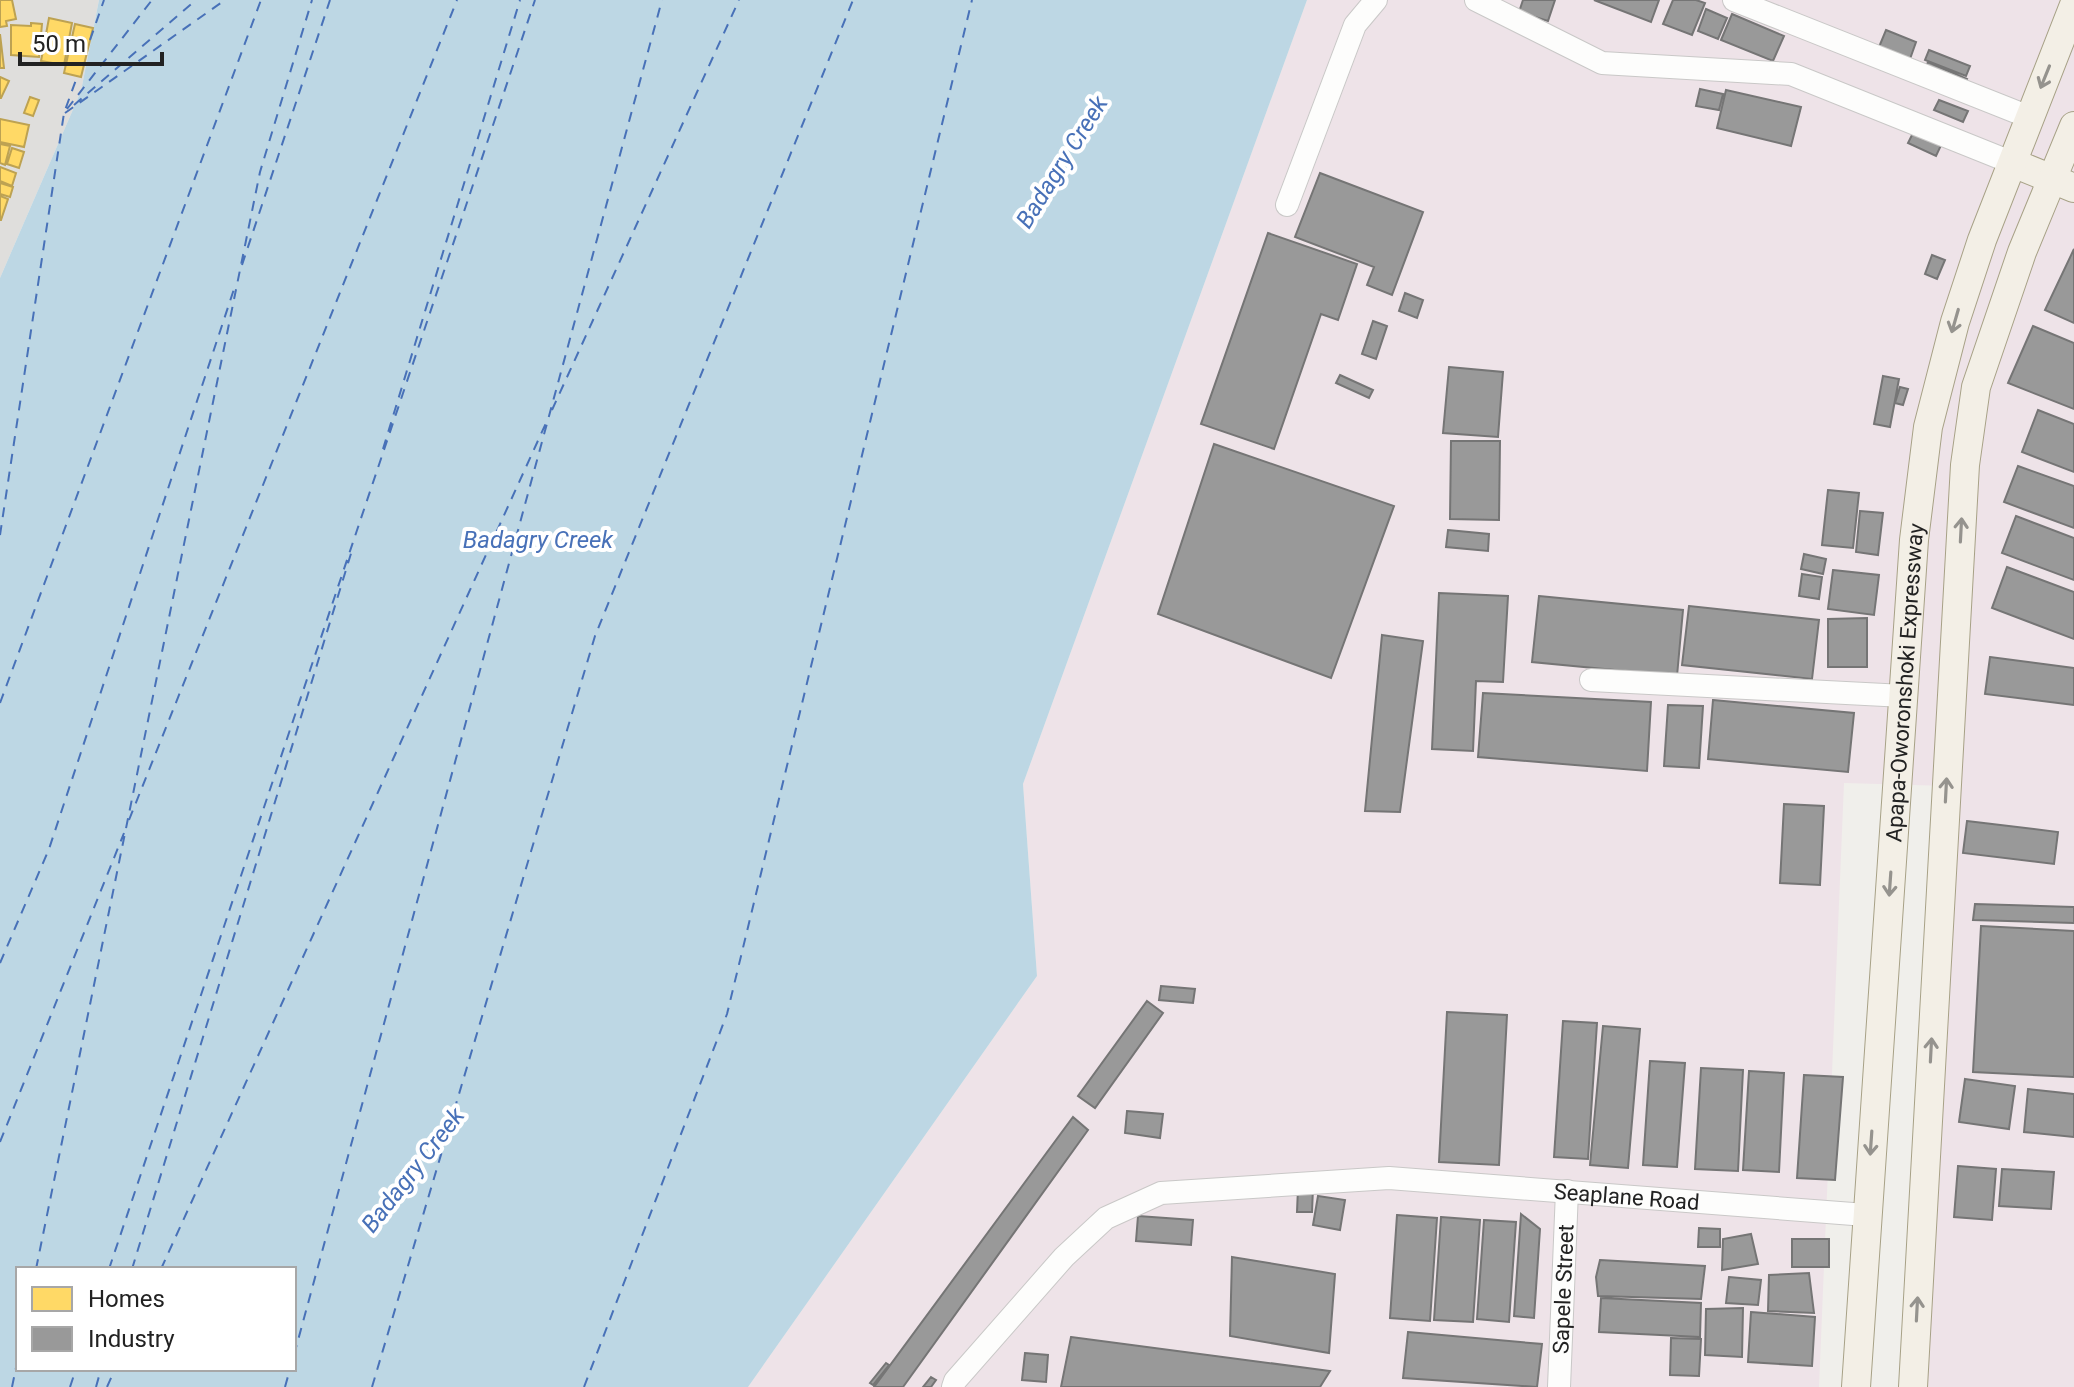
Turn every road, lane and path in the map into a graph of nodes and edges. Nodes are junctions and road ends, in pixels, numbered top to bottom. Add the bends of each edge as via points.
1 (1376, 0) edge
2 (1476, 0) edge
3 (1734, 0) edge
4 (2074, 5) edge
5 (2029, 117) junction
6 (2073, 131) edge
7 (2013, 163) junction
8 (2062, 184) edge
9 (1287, 205) dead end
10 (1591, 680) dead end
11 (1904, 696) junction
12 (1567, 1191) junction
13 (1866, 1215) junction
14 (953, 1387) edge
15 (1559, 1387) edge
16 (1856, 1387) edge
17 (1913, 1387) edge

1 - 9 street via 1355,25
2 - 7 street via 1602,63 1791,74
3 - 5 street
4 -> 5 main road, Apapa-Oworonshoki Expressway
5 - 6 main road
5 - 7 main road, Apapa-Oworonshoki Expressway
6 - 8 main road, Apapa-Oworonshoki Expressway
7 - 8 main road
7 -> 11 main road, Apapa-Oworonshoki Expressway via 1955,322 1928,427
17 -> 8 main road, Apapa-Oworonshoki Expressway via 1965,465 1976,387 2022,252
10 - 11 street
11 -> 13 main road, Apapa-Oworonshoki Expressway
12 - 13 street, Seaplane Road
12 - 14 street, Seaplane Road via 1389,1178 1161,1193 1106,1218 1064,1257
12 - 15 street, Sapele Street
13 - 16 main road, Apapa-Oworonshoki Expressway

